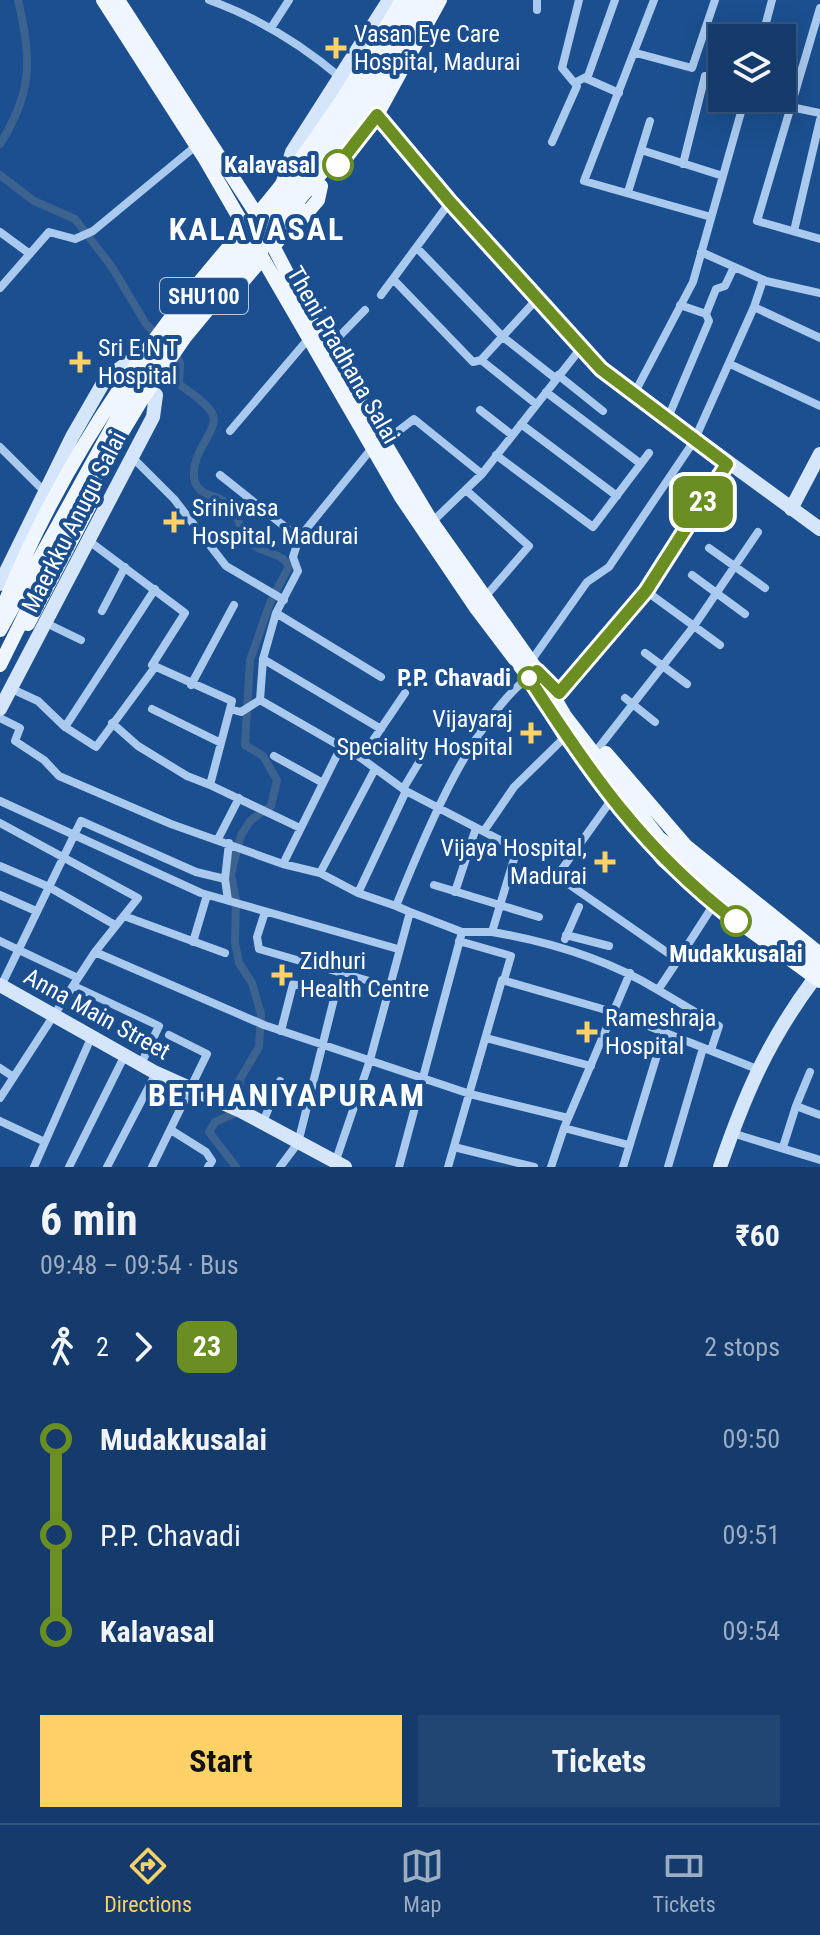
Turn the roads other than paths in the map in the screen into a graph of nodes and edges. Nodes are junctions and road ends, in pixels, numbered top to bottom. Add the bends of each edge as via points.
1 (103, 0) edge
2 (118, 0) edge
3 (289, 0) edge
4 (389, 0) edge
5 (402, 0) edge
6 (416, 0) edge
7 (428, 0) edge
8 (440, 0) edge
9 (579, 0) edge
10 (615, 0) edge
11 (654, 0) edge
12 (715, 0) edge
13 (772, 0) edge
14 (212, 1) edge
15 (820, 8) edge
16 (766, 24) edge
17 (271, 28) junction
18 (636, 53) junction
19 (705, 76) dead end
20 (585, 78) junction
21 (342, 79) junction
22 (576, 82) junction
23 (796, 90) edge
24 (619, 93) junction
25 (796, 108) edge
26 (741, 112) edge
27 (790, 112) edge
28 (820, 113) edge
29 (377, 115) junction
30 (820, 120) edge
31 (650, 121) dead end
32 (552, 142) dead end
33 (197, 145) junction
34 (641, 150) junction
35 (683, 164) junction
36 (723, 176) junction
37 (321, 186) junction
38 (278, 190) junction
39 (628, 192) junction
40 (244, 195) junction
41 (450, 202) junction
42 (257, 215) junction
43 (711, 217) junction
44 (241, 224) junction
45 (794, 231) junction
46 (0, 232) edge
47 (260, 238) junction
48 (820, 239) edge
49 (274, 246) junction
50 (417, 248) junction
51 (701, 252) junction
52 (30, 254) junction
53 (262, 259) junction
54 (734, 267) junction
55 (286, 268) junction
56 (393, 279) junction
57 (274, 280) junction
58 (763, 280) junction
59 (241, 283) junction
60 (0, 288) edge
61 (820, 293) edge
62 (381, 295) dead end
63 (537, 299) junction
64 (680, 305) junction
65 (754, 307) junction
66 (365, 310) dead end
67 (706, 314) junction
68 (503, 337) junction
69 (309, 338) junction
70 (820, 338) edge
71 (329, 347) junction
72 (581, 348) junction
73 (143, 351) junction
74 (481, 360) junction
75 (730, 364) junction
76 (556, 376) junction
77 (546, 392) junction
78 (634, 394) junction
79 (156, 395) junction
80 (536, 404) junction
81 (820, 406) edge
82 (480, 410) dead end
83 (603, 411) dead end
84 (667, 420) junction
85 (521, 424) junction
86 (230, 431) dead end
87 (512, 435) junction
88 (694, 441) junction
89 (378, 445) junction
90 (0, 447) edge
91 (649, 453) dead end
92 (820, 454) edge
93 (496, 455) junction
94 (132, 457) junction
95 (641, 464) junction
96 (727, 464) junction
97 (482, 474) junction
98 (220, 475) dead end
99 (44, 491) junction
100 (467, 491) junction
101 (617, 496) junction
102 (791, 509) junction
103 (432, 522) junction
104 (820, 529) edge
105 (758, 532) dead end
106 (299, 538) junction
107 (89, 541) junction
108 (709, 548) dead end
109 (5, 557) edge
110 (125, 567) junction
111 (736, 567) junction
112 (692, 575) dead end
113 (0, 584) edge
114 (765, 588) dead end
115 (155, 589) junction
116 (646, 591) junction
117 (717, 594) junction
118 (485, 597) junction
119 (281, 598) junction
120 (234, 605) dead end
121 (5, 606) edge
122 (102, 611) dead end
123 (276, 613) junction
124 (745, 614) dead end
125 (46, 623) junction
126 (694, 626) junction
127 (0, 630) edge
128 (81, 640) dead end
129 (13, 642) junction
130 (720, 645) dead end
131 (645, 653) dead end
132 (263, 659) junction
133 (0, 665) edge
134 (663, 666) junction
135 (155, 667) junction
136 (535, 675) junction
137 (381, 677) dead end
138 (687, 684) dead end
139 (191, 685) junction
140 (12, 689) junction
141 (405, 693) dead end
142 (559, 693) junction
143 (625, 698) dead end
144 (258, 702) junction
145 (633, 704) junction
146 (0, 709) edge
147 (152, 709) dead end
148 (230, 709) junction
149 (0, 718) edge
150 (655, 722) dead end
151 (112, 723) junction
152 (65, 727) junction
153 (381, 729) junction
154 (565, 737) junction
155 (221, 743) junction
156 (600, 746) junction
157 (341, 747) junction
158 (274, 756) dead end
159 (361, 758) junction
160 (421, 759) dead end
161 (375, 769) junction
162 (323, 783) junction
163 (210, 785) junction
164 (405, 790) junction
165 (239, 798) junction
166 (612, 799) junction
167 (0, 801) edge
168 (439, 808) junction
169 (0, 823) edge
170 (300, 828) junction
171 (480, 829) junction
172 (77, 835) junction
173 (218, 839) junction
174 (235, 845) junction
175 (64, 857) junction
176 (283, 864) junction
177 (0, 866) edge
178 (511, 870) junction
179 (320, 873) junction
180 (225, 879) junction
181 (546, 880) dead end
182 (434, 885) dead end
183 (49, 887) junction
184 (455, 892) junction
185 (358, 893) junction
186 (0, 895) edge
187 (207, 895) junction
188 (716, 897) junction
189 (229, 900) junction
190 (396, 906) junction
191 (499, 906) junction
192 (579, 907) dead end
193 (36, 911) junction
194 (265, 912) junction
195 (410, 912) junction
196 (124, 916) junction
197 (539, 917) dead end
198 (115, 925) junction
199 (492, 932) junction
200 (566, 935) junction
201 (461, 936) junction
202 (0, 941) edge
203 (193, 942) junction
204 (609, 946) dead end
205 (561, 947) junction
206 (18, 948) junction
207 (398, 949) junction
208 (95, 952) junction
209 (225, 953) dead end
210 (820, 954) edge
211 (678, 960) junction
212 (630, 973) junction
213 (818, 977) edge
214 (504, 980) junction
215 (76, 982) junction
216 (1, 985) edge
217 (390, 987) junction
218 (658, 990) junction
219 (613, 1012) junction
220 (53, 1018) junction
221 (281, 1031) junction
222 (664, 1032) junction
223 (169, 1035) dead end
224 (91, 1038) junction
225 (486, 1038) junction
226 (323, 1044) junction
227 (707, 1049) junction
228 (125, 1055) junction
229 (370, 1060) junction
230 (141, 1064) junction
231 (591, 1066) junction
232 (0, 1068) edge
233 (757, 1069) junction
234 (810, 1072) dead end
235 (156, 1073) junction
236 (12, 1076) junction
237 (424, 1076) junction
238 (280, 1081) dead end
239 (188, 1087) junction
240 (470, 1094) junction
241 (0, 1098) edge
242 (796, 1106) junction
243 (820, 1115) edge
244 (568, 1118) junction
245 (0, 1121) edge
246 (263, 1122) junction
247 (564, 1128) junction
248 (171, 1130) junction
249 (732, 1133) junction
250 (45, 1142) junction
251 (298, 1143) junction
252 (629, 1145) junction
253 (454, 1147) junction
254 (783, 1147) junction
255 (820, 1160) edge
256 (337, 1166) edge
257 (34, 1167) edge
258 (69, 1167) edge
259 (107, 1167) edge
260 (152, 1167) edge
261 (208, 1167) edge
262 (280, 1167) edge
263 (399, 1167) edge
264 (448, 1167) edge
265 (534, 1167) edge
266 (551, 1167) edge
267 (623, 1167) edge
268 (668, 1167) edge
269 (720, 1167) edge

1 - 33 main road, Theni Pradhana Salai
2 - 40 main road, Theni Pradhana Salai
3 - 17 street
4 - 21 street
5 - 38 main road via 350,90
6 - 121 main road, SHU100 via 334,135 131,393
7 - 129 main road, SHU100 via 332,160 185,337 141,401 81,501
8 - 29 main road
9 - 22 street via 562,68
10 - 20 street
11 - 18 street
12 - 18 street via 692,68
13 - 16 street
14 - 17 street
15 - 23 street
17 - 21 street
18 - 24 street
19 - 35 street
20 - 22 street
20 - 24 street
21 - 38 street via 292,152
22 - 32 street
24 - 39 street via 584,181
25 - 28 street
26 - 36 street
27 - 45 street via 757,221
29 - 37 main road
29 - 41 street
30 - 45 street
31 - 34 street
33 - 44 main road, Theni Pradhana Salai
33 - 52 street via 93,231 75,239 49,232
34 - 35 street
34 - 39 street
35 - 36 street
36 - 43 street
37 - 49 main road
37 - 55 main road via 318,200 284,242
38 - 40 main road via 259,199
38 - 42 main road
39 - 43 street
40 - 42 main road, Theni Pradhana Salai
41 - 50 street
41 - 63 street
42 - 47 main road
42 - 49 main road, Theni Pradhana Salai
43 - 51 street
44 - 47 main road
44 - 53 main road, Theni Pradhana Salai
44 - 73 main road
45 - 48 street
46 - 52 street
47 - 49 main road
47 - 53 main road
49 - 55 main road, Theni Pradhana Salai
50 - 56 street
50 - 68 street
51 - 54 street
51 - 64 street
52 - 60 street
53 - 57 main road, Theni Pradhana Salai
53 - 59 main road
54 - 58 street
54 - 67 street via 725,286 716,289
55 - 71 main road, Theni Pradhana Salai
56 - 62 street
56 - 74 street via 466,359
57 - 59 main road via 265,276
57 - 69 main road, Theni Pradhana Salai
58 - 61 street
58 - 65 street
59 - 79 main road
63 - 68 street
63 - 72 street
64 - 67 street
64 - 78 street
65 - 70 street
65 - 75 street
66 - 71 street
67 - 84 street via 709,321
68 - 74 street
68 - 76 street
69 - 86 street
69 - 89 main road, Theni Pradhana Salai
71 - 89 main road, Theni Pradhana Salai
72 - 76 street
72 - 78 street
73 - 99 street via 106,378
73 - 121 main road via 84,445
74 - 80 street
75 - 81 street
75 - 88 street
76 - 77 street
76 - 83 street
77 - 80 street
77 - 95 street
78 - 84 street
79 - 94 street, Maerkku Anugu Salai via 153,417
79 - 129 main road via 109,469 47,593
80 - 85 street
82 - 87 street
84 - 88 street
85 - 87 street
85 - 101 street
87 - 93 street
88 - 96 street
88 - 136 street via 609,567 587,582
89 - 97 street via 414,419
89 - 103 main road, Theni Pradhana Salai
89 - 106 street
89 - 136 main road, Theni Pradhana Salai via 476,608
90 - 99 street
91 - 95 street
92 - 102 street
93 - 97 street
93 - 101 street via 593,527
94 - 107 street, Maerkku Anugu Salai
94 - 119 street via 174,499 226,566
95 - 101 street
96 - 102 street
96 - 116 street
97 - 100 street
98 - 106 street
99 - 109 street
100 - 103 street
100 - 118 street via 529,546
102 - 104 street
103 - 118 main road, Theni Pradhana Salai
105 - 111 street
106 - 119 street via 293,557 298,571
107 - 110 street
107 - 125 street, Maerkku Anugu Salai
108 - 111 street
109 - 113 street
110 - 115 street
110 - 122 street
111 - 114 street
111 - 117 street
112 - 117 street
115 - 135 street via 185,613
115 - 152 street
116 - 126 street
116 - 142 street
117 - 124 street
117 - 126 street
118 - 136 main road, Theni Pradhana Salai
119 - 123 street
120 - 139 street
121 - 127 main road, SHU100
123 - 132 street
123 - 137 street
125 - 128 street
125 - 140 street, Maerkku Anugu Salai
126 - 130 street
126 - 134 street
129 - 133 main road, SHU100
131 - 134 street
132 - 144 street
132 - 153 street
134 - 138 street
134 - 145 street
135 - 139 street
135 - 151 street
136 - 142 main road, Theni Pradhana Salai
136 - 154 main road, Theni Pradhana Salai
136 - 168 street via 496,710
136 - 188 main road, Theni Pradhana Salai via 659,838
139 - 148 street via 232,701
140 - 146 street, Maerkku Anugu Salai
140 - 152 street via 38,701
141 - 153 street
142 - 156 main road, Theni Pradhana Salai
143 - 145 street
144 - 148 street via 241,712
144 - 157 street
145 - 150 street
145 - 156 street
147 - 155 street
148 - 155 street
149 - 173 street via 20,728 15,741 59,776
151 - 152 street via 96,747
151 - 163 street via 138,746
153 - 159 street
154 - 166 main road, Theni Pradhana Salai
154 - 171 street
155 - 163 street
156 - 210 main road, Theni Pradhana Salai via 686,846
157 - 159 street
157 - 162 street
158 - 162 street
159 - 161 street
160 - 164 street
161 - 164 street
161 - 179 street
162 - 170 street
163 - 165 street
164 - 168 street
164 - 185 street
165 - 170 street
165 - 173 street
166 - 188 main road, Theni Pradhana Salai via 663,860
166 - 211 street via 557,876
167 - 172 street
168 - 171 street
168 - 190 street
169 - 175 street
170 - 176 street
171 - 178 street via 517,849
171 - 184 street
172 - 175 street
172 - 180 street via 81,821 196,872
172 - 187 street
173 - 174 street
174 - 176 street
174 - 180 street
175 - 183 street
175 - 196 street via 138,898
176 - 179 street
177 - 183 street
178 - 181 street
178 - 191 street
179 - 185 street
180 - 189 street
182 - 184 street
183 - 193 street
183 - 198 street
184 - 191 street
185 - 190 street
186 - 193 street
187 - 189 street
187 - 203 street
188 - 211 street
188 - 213 main road
189 - 194 street
190 - 195 street
191 - 197 street
191 - 199 street
192 - 200 street
193 - 206 street
194 - 207 street
194 - 217 street via 259,949
195 - 201 street
195 - 207 street
196 - 198 street
196 - 203 street
198 - 208 street
199 - 201 street
199 - 205 street
200 - 204 street
200 - 205 street
201 - 214 street via 511,956
201 - 237 street
202 - 206 street
203 - 209 street
205 - 212 street
206 - 215 street
206 - 216 street
207 - 217 street
208 - 215 street
208 - 221 street
211 - 218 street
212 - 218 street
212 - 219 street
213 - 233 street via 787,1014
214 - 219 street
214 - 225 street
215 - 220 street
215 - 230 street via 159,1026
216 - 220 street, Anna Main Street
217 - 229 street
218 - 227 street via 719,1026
219 - 222 street
219 - 231 street
220 - 224 street, Anna Main Street
220 - 236 street
221 - 226 street
221 - 226 street via 293,984 335,995
222 - 227 street
222 - 252 street
223 - 239 street via 207,1054
224 - 228 street, Anna Main Street
224 - 250 street
225 - 231 street
225 - 240 street
226 - 229 street
226 - 251 street
227 - 233 street
227 - 268 street
228 - 230 street, Anna Main Street
228 - 258 street
229 - 237 street
229 - 256 street
230 - 235 street, Anna Main Street
231 - 244 street
232 - 236 street
233 - 249 street
234 - 242 street
235 - 239 street, Anna Main Street
235 - 259 street
236 - 241 street
237 - 240 street
237 - 263 street
238 - 246 street
239 - 246 street, Anna Main Street
239 - 248 street
240 - 244 street
240 - 253 street
242 - 243 street
242 - 254 street
244 - 247 street
245 - 250 street
246 - 251 street, Anna Main Street
247 - 252 street
247 - 266 street
248 - 260 street
248 - 261 street via 206,1152 212,1161
249 - 254 street
249 - 269 street
250 - 257 street
251 - 256 street, Anna Main Street
251 - 262 street
252 - 267 street
253 - 264 street
253 - 265 street
254 - 255 street

